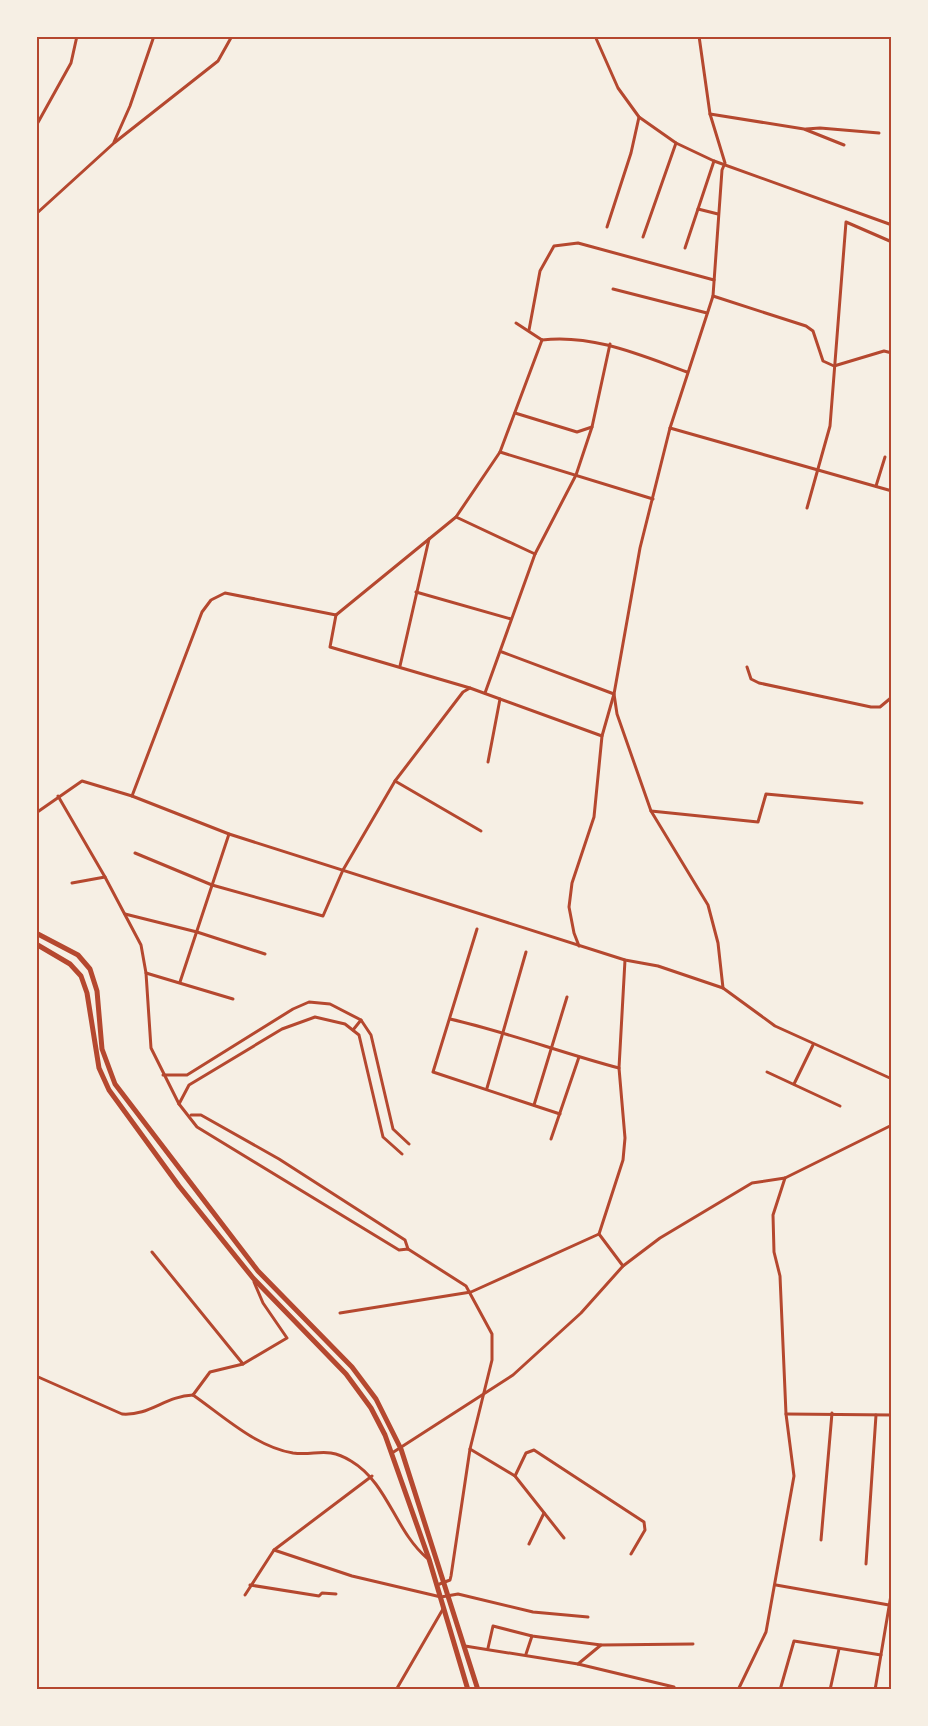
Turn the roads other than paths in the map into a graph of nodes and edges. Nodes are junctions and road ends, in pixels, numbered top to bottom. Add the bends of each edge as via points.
1 (77, 36) edge
2 (154, 36) edge
3 (232, 36) edge
4 (595, 36) edge
5 (699, 36) edge
6 (710, 114) junction
7 (639, 117) junction
8 (36, 126) edge
9 (804, 129) junction
10 (879, 133) dead end
11 (114, 143) junction
12 (676, 143) junction
13 (844, 145) dead end
14 (714, 161) junction
15 (725, 163) junction
16 (698, 209) junction
17 (36, 214) edge
18 (718, 214) junction
19 (892, 225) edge
20 (607, 227) dead end
21 (643, 237) dead end
22 (892, 242) edge
23 (685, 248) dead end
24 (714, 280) junction
25 (613, 289) dead end
26 (712, 296) junction
27 (707, 313) junction
28 (516, 323) dead end
29 (529, 330) junction
30 (542, 340) junction
31 (610, 344) junction
32 (892, 353) edge
33 (834, 366) junction
34 (688, 372) junction
35 (514, 414) junction
36 (592, 427) junction
37 (670, 428) junction
38 (500, 452) junction
39 (885, 458) dead end
40 (817, 468) junction
41 (576, 475) junction
42 (876, 486) junction
43 (892, 491) edge
44 (653, 500) junction
45 (807, 508) dead end
46 (456, 517) junction
47 (429, 538) junction
48 (536, 554) junction
49 (416, 592) junction
50 (336, 615) junction
51 (511, 619) junction
52 (502, 652) junction
53 (400, 666) junction
54 (747, 667) dead end
55 (470, 688) junction
56 (485, 693) junction
57 (614, 694) junction
58 (892, 697) edge
59 (500, 699) junction
60 (602, 736) junction
61 (488, 762) dead end
62 (395, 781) junction
63 (58, 796) junction
64 (132, 796) junction
65 (862, 802) dead end
66 (651, 811) junction
67 (36, 813) edge
68 (481, 831) dead end
69 (229, 834) junction
70 (135, 853) dead end
71 (343, 870) junction
72 (105, 877) junction
73 (72, 883) dead end
74 (212, 885) junction
75 (125, 914) junction
76 (477, 929) dead end
77 (197, 932) junction
78 (36, 933) edge
79 (36, 944) edge
80 (579, 946) junction
81 (526, 952) dead end
82 (266, 954) dead end
83 (625, 960) junction
84 (146, 973) junction
85 (180, 982) junction
86 (723, 988) junction
87 (567, 997) dead end
88 (234, 999) dead end
89 (450, 1019) junction
90 (361, 1020) junction
91 (353, 1030) junction
92 (502, 1031) junction
93 (813, 1045) junction
94 (552, 1048) junction
95 (579, 1057) junction
96 (619, 1068) junction
97 (767, 1072) dead end
98 (162, 1075) junction
99 (185, 1075) junction
100 (892, 1079) edge
101 (794, 1084) junction
102 (189, 1085) junction
103 (486, 1088) junction
104 (179, 1104) junction
105 (534, 1105) junction
106 (840, 1106) dead end
107 (560, 1114) junction
108 (190, 1115) junction
109 (892, 1125) edge
110 (551, 1139) dead end
111 (409, 1144) dead end
112 (402, 1154) dead end
113 (785, 1178) junction
114 (599, 1234) junction
115 (408, 1249) junction
116 (152, 1252) dead end
117 (623, 1266) junction
118 (253, 1278) junction
119 (471, 1292) junction
120 (340, 1313) dead end
121 (243, 1364) junction
122 (36, 1377) edge
123 (193, 1395) junction
124 (481, 1397) junction
125 (832, 1413) junction
126 (786, 1414) junction
127 (876, 1414) junction
128 (892, 1415) edge
129 (401, 1449) junction
130 (470, 1449) junction
131 (392, 1453) junction
132 (372, 1476) junction
133 (514, 1476) junction
134 (544, 1513) junction
135 (564, 1538) dead end
136 (821, 1540) dead end
137 (529, 1544) dead end
138 (274, 1550) junction
139 (631, 1554) dead end
140 (429, 1559) junction
141 (866, 1564) dead end
142 (445, 1583) junction
143 (250, 1585) junction
144 (437, 1585) junction
145 (776, 1585) junction
146 (892, 1589) edge
147 (336, 1594) dead end
148 (244, 1595) dead end
149 (449, 1595) junction
150 (441, 1596) junction
151 (890, 1605) junction
152 (443, 1609) junction
153 (588, 1617) dead end
154 (532, 1636) junction
155 (693, 1644) dead end
156 (601, 1645) junction
157 (465, 1646) junction
158 (488, 1648) junction
159 (839, 1649) junction
160 (525, 1654) junction
161 (881, 1655) junction
162 (578, 1664) junction
163 (674, 1688) dead end
164 (396, 1690) edge
165 (468, 1690) edge
166 (478, 1690) edge
167 (738, 1690) edge
168 (780, 1690) edge
169 (830, 1690) edge
170 (875, 1690) edge

1 - 8 street via 71,63
2 - 11 street
3 - 11 street via 218,61
4 - 7 street via 618,88
5 - 6 street
6 - 9 street
6 - 15 street
7 - 12 street
7 - 20 street
9 - 10 street
9 - 13 street
11 - 17 street
12 - 14 street
12 - 21 street
14 - 15 street
14 - 16 street
15 - 18 street
15 - 19 street
16 - 18 street
16 - 23 street
18 - 24 street
22 - 33 street via 846,222
24 - 26 street
24 - 29 street via 578,243 554,246 540,271
25 - 27 street
26 - 27 street
26 - 33 street via 806,326 813,332 823,361
27 - 34 street
28 - 29 street
29 - 30 street
30 - 31 street via 560,338
30 - 35 street
31 - 34 street
31 - 36 street
32 - 33 street via 884,351
33 - 40 street via 830,426
34 - 37 street
35 - 36 street via 578,432
35 - 38 street
36 - 41 street
37 - 40 street
37 - 44 street
38 - 41 street
38 - 46 street
39 - 42 street
40 - 42 street
40 - 45 street
41 - 44 street
41 - 48 street
42 - 43 street
44 - 57 street via 640,548
46 - 47 street
46 - 48 street
47 - 49 street
47 - 50 street
48 - 51 street
49 - 51 street
49 - 53 street
50 - 53 street via 330,647
50 - 64 street via 225,593 211,600 202,612
51 - 52 street
52 - 56 street
52 - 57 street
53 - 55 street
54 - 58 street via 751,679 759,683 862,705 880,707
55 - 56 street
55 - 62 street
56 - 59 street
57 - 60 street
57 - 66 street via 617,714
59 - 60 street
59 - 61 street
60 - 80 street via 594,817 572,883 569,907
62 - 68 street
62 - 71 street
63 - 64 street via 82,782
63 - 67 street
63 - 72 street
64 - 69 street
65 - 66 street via 766,794 758,822
66 - 86 street via 708,904
69 - 71 street
69 - 74 street
70 - 74 street
71 - 74 street via 323,916
71 - 80 street
72 - 73 street
72 - 75 street
74 - 77 street
75 - 77 street
75 - 84 street via 141,945
76 - 89 street
77 - 82 street
77 - 85 street
78 - 129 main road via 78,955 90,969 97,991 102,1049 115,1084 258,1271 352,1367 376,1399
79 - 118 main road via 70,964 81,976 99,1068 109,1090
80 - 83 street
81 - 92 street
83 - 86 street via 658,966
83 - 96 street
84 - 85 street
84 - 98 street via 151,1048
85 - 88 street
86 - 93 street via 775,1026
87 - 94 street
89 - 92 street
89 - 103 street via 433,1072
90 - 91 street
90 - 99 street via 330,1004 309,1002
90 - 111 street via 371,1035 393,1129
91 - 102 street via 345,1024 315,1017 282,1029
91 - 112 street via 359,1035 383,1137
92 - 94 street
92 - 103 street
93 - 100 street
93 - 101 street
94 - 95 street
94 - 105 street
95 - 96 street
95 - 107 street
96 - 114 street via 623,1160
97 - 101 street
98 - 99 street
98 - 104 street
99 - 102 street
101 - 106 street
102 - 104 street
103 - 105 street
104 - 108 street
105 - 107 street
107 - 110 street
108 - 115 street via 197,1127 399,1250
108 - 115 street via 201,1115 279,1159 405,1240
109 - 113 street
113 - 117 street via 752,1183 660,1238
113 - 126 street via 773,1215 774,1252 780,1276
114 - 117 street
114 - 119 street
115 - 119 street
116 - 121 street
117 - 124 street via 581,1313
118 - 121 street via 263,1303 287,1338
118 - 131 main road via 346,1374 371,1408
119 - 120 street
119 - 124 street via 492,1334 492,1360
121 - 123 street via 210,1372
122 - 123 street via 122,1414 137,1415 175,1396
123 - 132 street via 259,1441 294,1453 324,1451 350,1460
124 - 129 street
124 - 130 street
125 - 126 street
125 - 127 street
125 - 136 street
126 - 145 street via 794,1476
127 - 128 street
127 - 141 street
129 - 131 street
129 - 142 main road
130 - 133 street
130 - 142 street via 451,1576
131 - 140 main road
132 - 138 street
132 - 140 street via 415,1548
133 - 134 street
133 - 139 street via 526,1453 534,1450 645,1522 645,1530
134 - 135 street
134 - 137 street
138 - 143 street
138 - 150 street via 352,1576
140 - 144 main road
142 - 144 street
142 - 149 main road
143 - 147 street
143 - 148 street
144 - 150 main road
145 - 151 street
145 - 167 street via 766,1632
146 - 151 street
149 - 150 street
149 - 153 street via 458,1593 532,1612
149 - 157 main road
150 - 152 main road
151 - 161 street
152 - 164 street
152 - 165 main road
154 - 156 street
154 - 158 street via 493,1626
154 - 160 street
155 - 156 street
156 - 162 street
157 - 158 street
157 - 166 main road
158 - 160 street
159 - 161 street
159 - 168 street via 794,1641
159 - 169 street
160 - 162 street
161 - 170 street
162 - 163 street

